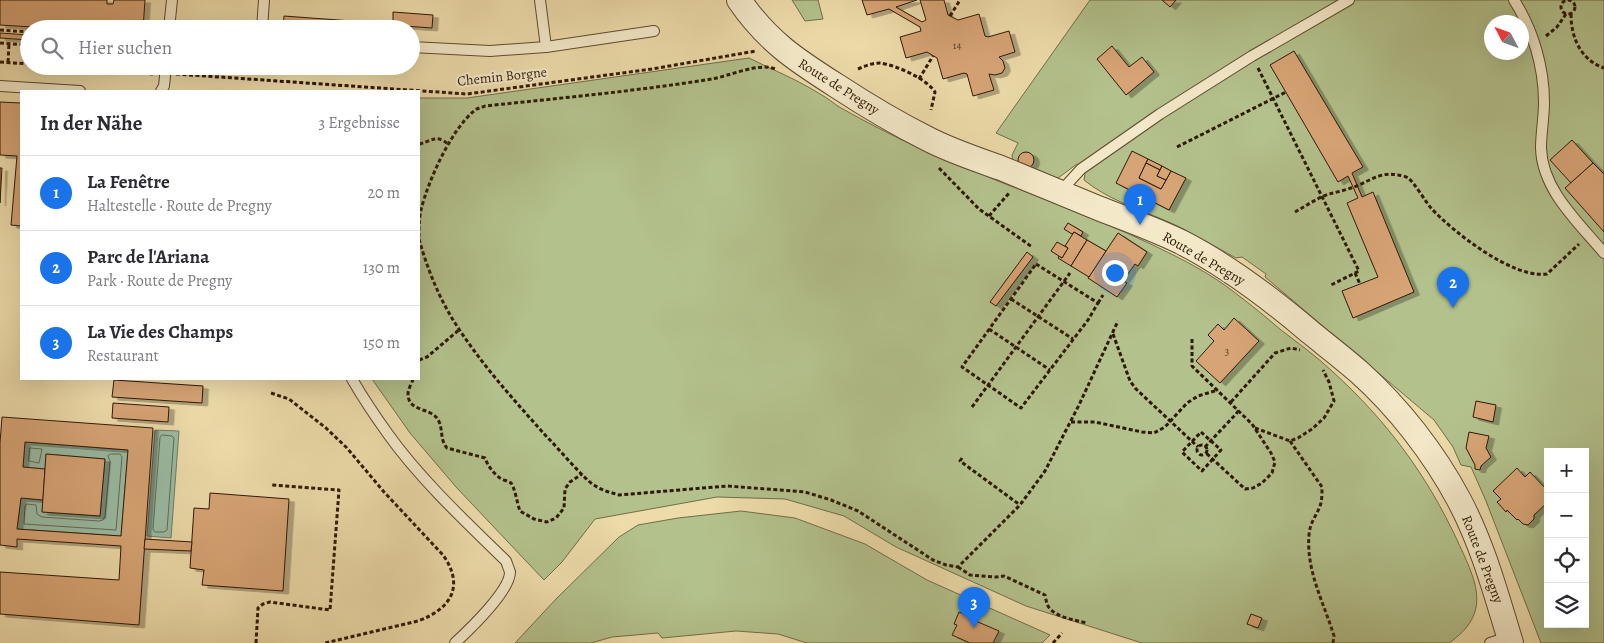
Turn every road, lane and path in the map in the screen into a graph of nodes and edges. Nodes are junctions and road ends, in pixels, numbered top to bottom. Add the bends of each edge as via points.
1 (172, 0) edge
2 (264, 0) edge
3 (540, 0) edge
4 (739, 0) edge
5 (960, 0) edge
6 (1349, 0) edge
7 (1514, 0) edge
8 (1569, 14) junction
9 (950, 16) dead end
10 (170, 20) edge
11 (263, 20) edge
12 (0, 30) edge
13 (20, 31) edge
14 (654, 31) dead end
15 (1534, 42) junction
16 (0, 43) edge
17 (9, 44) junction
18 (20, 45) edge
19 (420, 47) edge
20 (546, 47) junction
21 (779, 47) junction
22 (933, 56) dead end
23 (1252, 56) junction
24 (0, 62) edge
25 (8, 62) junction
26 (20, 63) edge
27 (1604, 68) edge
28 (858, 69) dead end
29 (780, 72) dead end
30 (165, 75) edge
31 (220, 75) edge
32 (919, 79) junction
33 (0, 86) edge
34 (372, 89) edge
35 (64, 90) edge
36 (162, 90) edge
37 (391, 90) edge
38 (420, 92) edge
39 (1286, 92) dead end
40 (1274, 98) junction
41 (931, 110) dead end
42 (420, 144) edge
43 (448, 144) junction
44 (1177, 147) dead end
45 (935, 165) dead end
46 (1015, 187) dead end
47 (1060, 192) junction
48 (1322, 197) junction
49 (1295, 212) dead end
50 (989, 216) junction
51 (420, 225) edge
52 (1588, 235) junction
53 (420, 242) edge
54 (1032, 247) dead end
55 (1604, 253) edge
56 (1070, 273) dead end
57 (1355, 273) junction
58 (1064, 282) junction
59 (1360, 284) dead end
60 (1331, 285) dead end
61 (1102, 295) dead end
62 (1011, 299) junction
63 (1098, 303) junction
64 (1038, 316) junction
65 (1118, 321) dead end
66 (989, 329) junction
67 (460, 330) junction
68 (1113, 333) junction
69 (1192, 339) dead end
70 (1073, 340) junction
71 (1016, 347) junction
72 (1303, 350) dead end
73 (420, 360) edge
74 (1321, 368) dead end
75 (1050, 370) junction
76 (353, 380) edge
77 (413, 380) edge
78 (988, 386) junction
79 (1218, 390) junction
80 (271, 393) dead end
81 (1231, 402) junction
82 (972, 407) dead end
83 (1239, 410) junction
84 (1071, 422) junction
85 (1170, 422) junction
86 (1255, 428) junction
87 (1211, 441) junction
88 (1290, 441) junction
89 (1192, 442) junction
90 (1198, 447) junction
91 (1205, 447) junction
92 (1206, 453) junction
93 (1198, 454) junction
94 (962, 458) dead end
95 (1212, 460) junction
96 (1192, 462) junction
97 (582, 474) junction
98 (272, 485) dead end
99 (1020, 505) junction
100 (958, 566) junction
101 (1087, 623) dead end
102 (1062, 633) dead end
103 (1503, 641) edge
104 (256, 643) edge
105 (325, 643) edge
106 (456, 643) edge
107 (1053, 643) edge
108 (1333, 643) edge

1 - 10 lane
2 - 11 lane
3 - 20 lane
4 - 21 street, Route de Pregny
5 - 9 path
6 - 23 lane
7 - 15 lane via 1524,15
8 - 8 path via 1562,12 1561,7 1567,0 1575,4 1574,11
8 - 15 path via 1547,36
8 - 27 path via 1580,49 1588,60
12 - 13 path
14 - 20 lane
15 - 52 lane via 1542,77 1541,156 1544,170 1558,198
16 - 17 path
17 - 18 path
17 - 25 path
19 - 20 lane via 490,51
21 - 38 path, Chemin Borgne via 652,69 467,94
21 - 47 street, Route de Pregny via 878,112 928,139
22 - 32 path
23 - 40 path
23 - 47 lane via 1081,169
24 - 25 path
25 - 26 path
28 - 32 path via 880,63 900,68
29 - 43 path via 773,68 758,68 655,88 485,106 475,110
30 - 36 lane
31 - 34 path, Chemin Borgne
32 - 41 path via 935,92
33 - 35 lane
34 - 37 path, Chemin Borgne
39 - 40 path
40 - 44 path
40 - 48 path
42 - 43 path via 435,138
43 - 51 path via 427,192
45 - 50 path
46 - 50 path
47 - 103 street, Route de Pregny via 1163,234 1221,265 1276,303 1367,380 1422,441 1459,500 1492,578
48 - 49 path
48 - 52 path via 1354,188 1382,175 1409,178 1426,203 1444,221 1483,251 1527,273 1540,275 1547,274
48 - 57 path via 1359,271
50 - 54 path
52 - 55 lane
53 - 67 path via 436,288
56 - 58 path
57 - 59 path
57 - 60 path
58 - 62 path via 1036,264
58 - 63 path
58 - 64 path
61 - 63 path
62 - 64 path
62 - 66 path
63 - 70 path
64 - 70 path
64 - 71 path
65 - 68 path
66 - 71 path
66 - 78 path via 962,367
67 - 73 path
67 - 97 path via 489,370
68 - 84 path
68 - 85 path via 1130,381
69 - 79 path via 1192,366
70 - 75 path
71 - 75 path
71 - 78 path
72 - 81 path via 1291,348 1275,353
74 - 88 path via 1334,401 1324,418 1312,429
75 - 78 path via 1022,408
76 - 106 lane via 388,435 422,475 506,561 510,572 501,594
77 - 97 path via 407,393 410,402 415,408 436,417 446,448 485,458 489,467 510,483 520,511 534,519 547,522 556,518 564,508 565,489
78 - 82 path
79 - 81 path
79 - 85 path via 1187,403
80 - 105 path via 289,399 306,411 347,448 443,555 453,577 449,599 432,616
81 - 83 path
83 - 86 path
83 - 87 path
84 - 85 path via 1094,422 1154,433
84 - 99 path via 1045,471
85 - 89 path
86 - 88 path
86 - 95 path via 1275,462 1272,473 1262,483 1245,489
87 - 89 path via 1201,432
87 - 91 path
87 - 95 path via 1221,450
88 - 108 path via 1322,488 1320,504 1312,519 1309,554 1334,636
89 - 90 path
89 - 96 path via 1182,452
90 - 91 path
90 - 93 path
91 - 92 path
92 - 93 path
92 - 95 path
93 - 96 path
94 - 99 path via 960,461
95 - 96 path via 1202,471
97 - 100 path via 604,491 619,495 727,486 805,492 858,511 933,560
98 - 104 path via 339,490 330,610 270,602 264,604 258,608
99 - 100 path
100 - 101 path via 970,575 1004,576 1045,596 1047,605 1054,612
102 - 107 path

